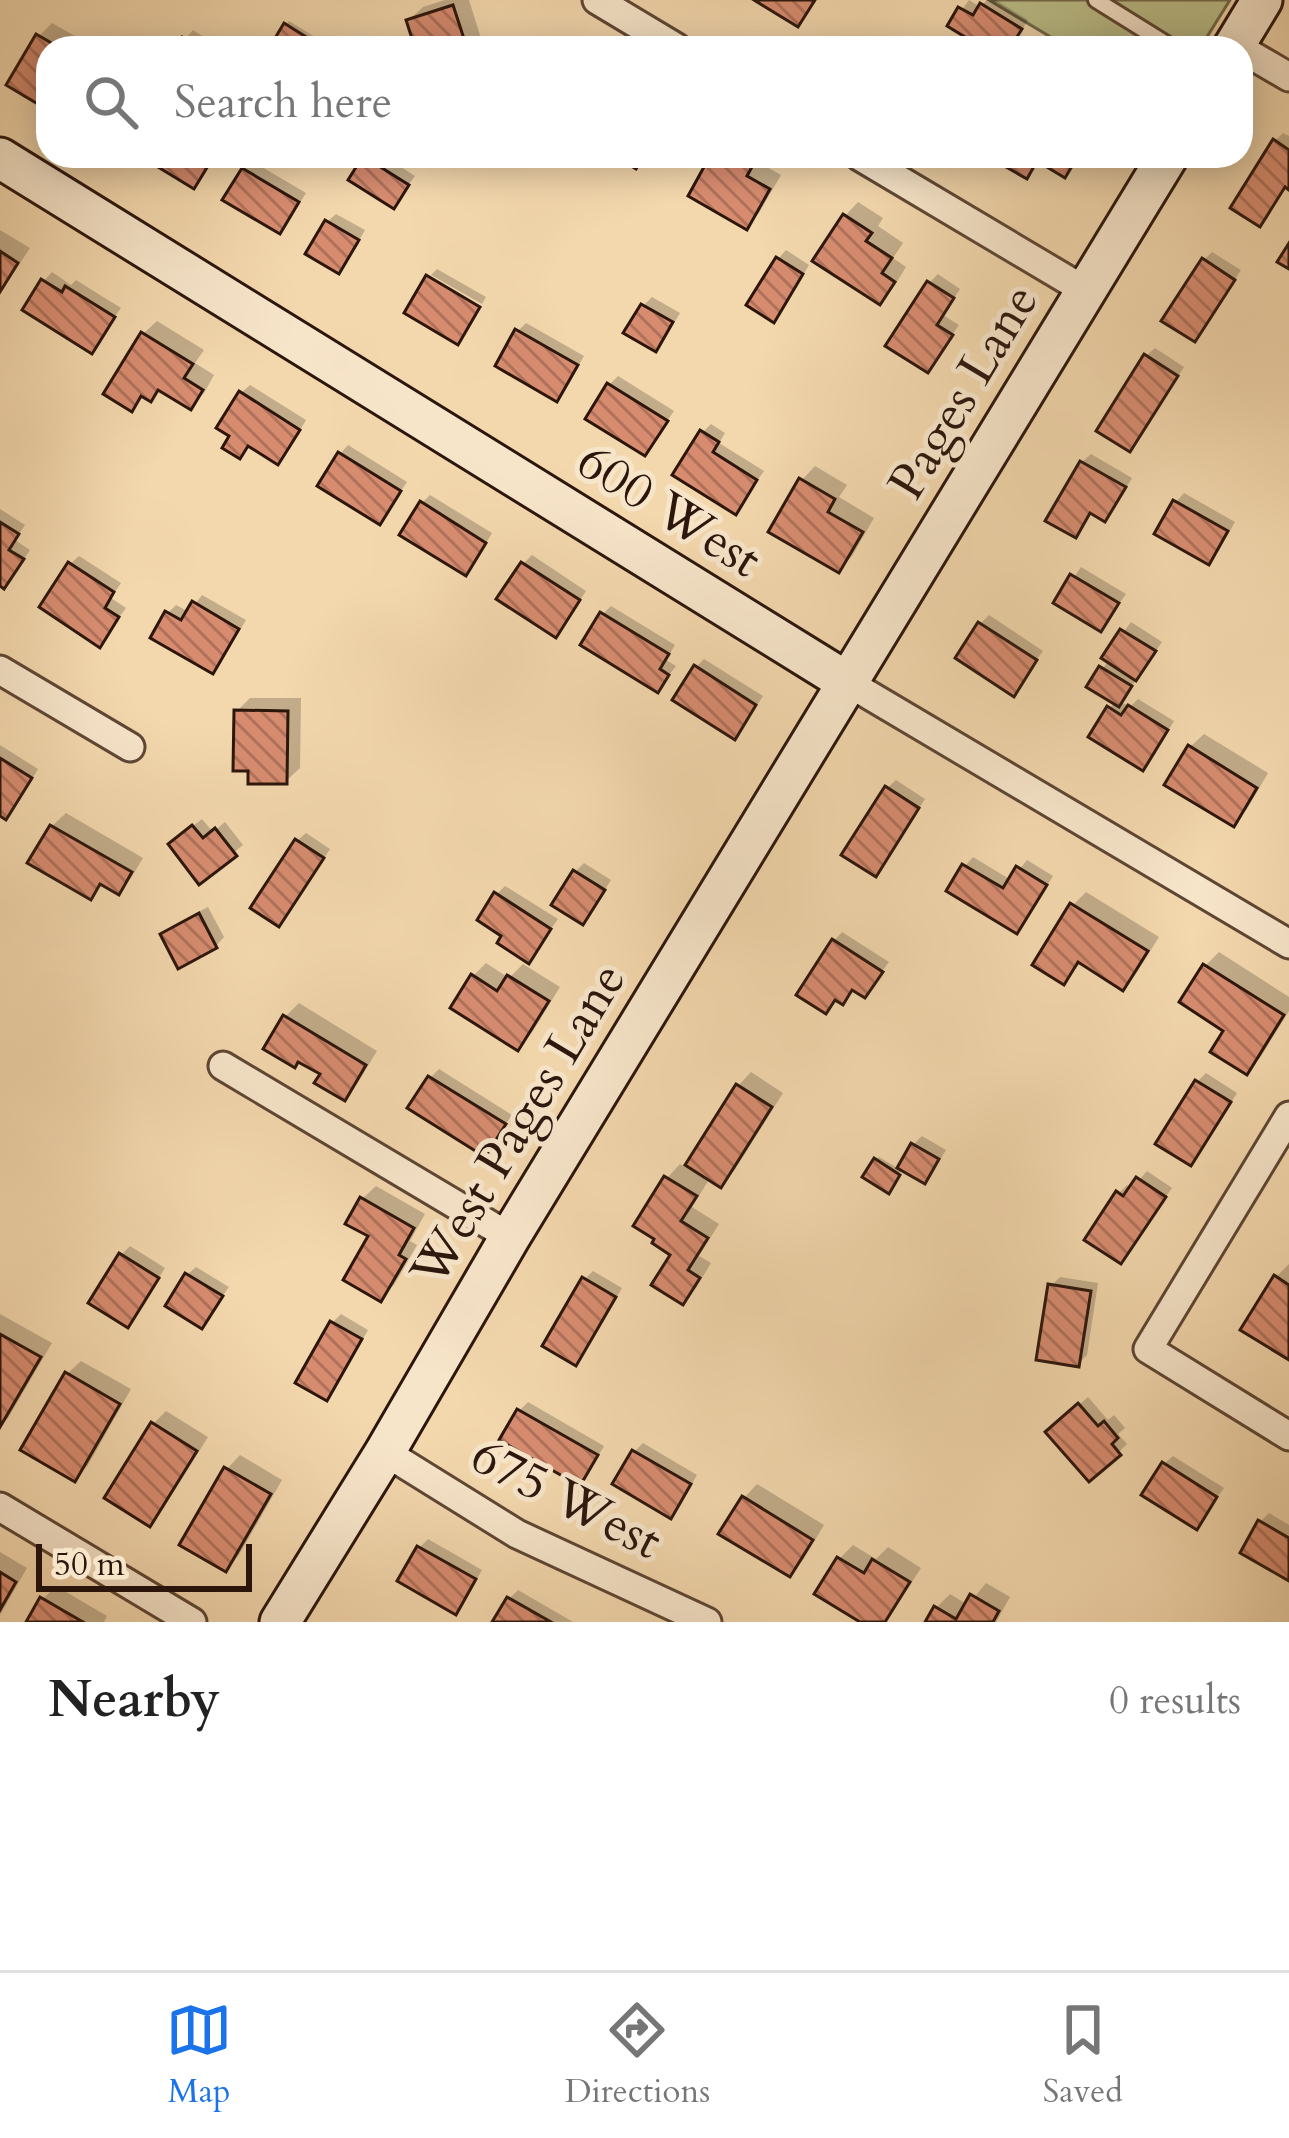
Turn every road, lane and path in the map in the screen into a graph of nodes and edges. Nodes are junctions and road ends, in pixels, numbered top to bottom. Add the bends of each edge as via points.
1 (597, 0) edge
2 (1096, 0) edge
3 (1262, 0) edge
4 (657, 36) edge
5 (1154, 36) edge
6 (1243, 36) edge
7 (1253, 57) edge
8 (1289, 77) edge
9 (0, 158) edge
10 (879, 168) edge
11 (1161, 168) edge
12 (1086, 291) junction
13 (0, 670) edge
14 (848, 682) junction
15 (130, 748) dead end
16 (1289, 944) edge
17 (223, 1066) dead end
18 (1289, 1116) edge
19 (510, 1237) junction
20 (1289, 1436) edge
21 (386, 1452) junction
22 (0, 1507) edge
23 (192, 1622) edge
24 (280, 1622) edge
25 (707, 1622) edge

1 - 4 street
2 - 5 lane
3 - 6 street
7 - 8 street
9 - 14 street, 600 West
10 - 12 street
11 - 12 street, Pages Lane
12 - 14 street, Pages Lane
13 - 15 street
14 - 16 street, 600 West
14 - 19 street, West Pages Lane
17 - 19 street
18 - 20 street via 1148,1349
19 - 21 street, West Pages Lane
21 - 24 street, West Pages Lane
21 - 25 street, 675 West via 518,1534
22 - 23 street

